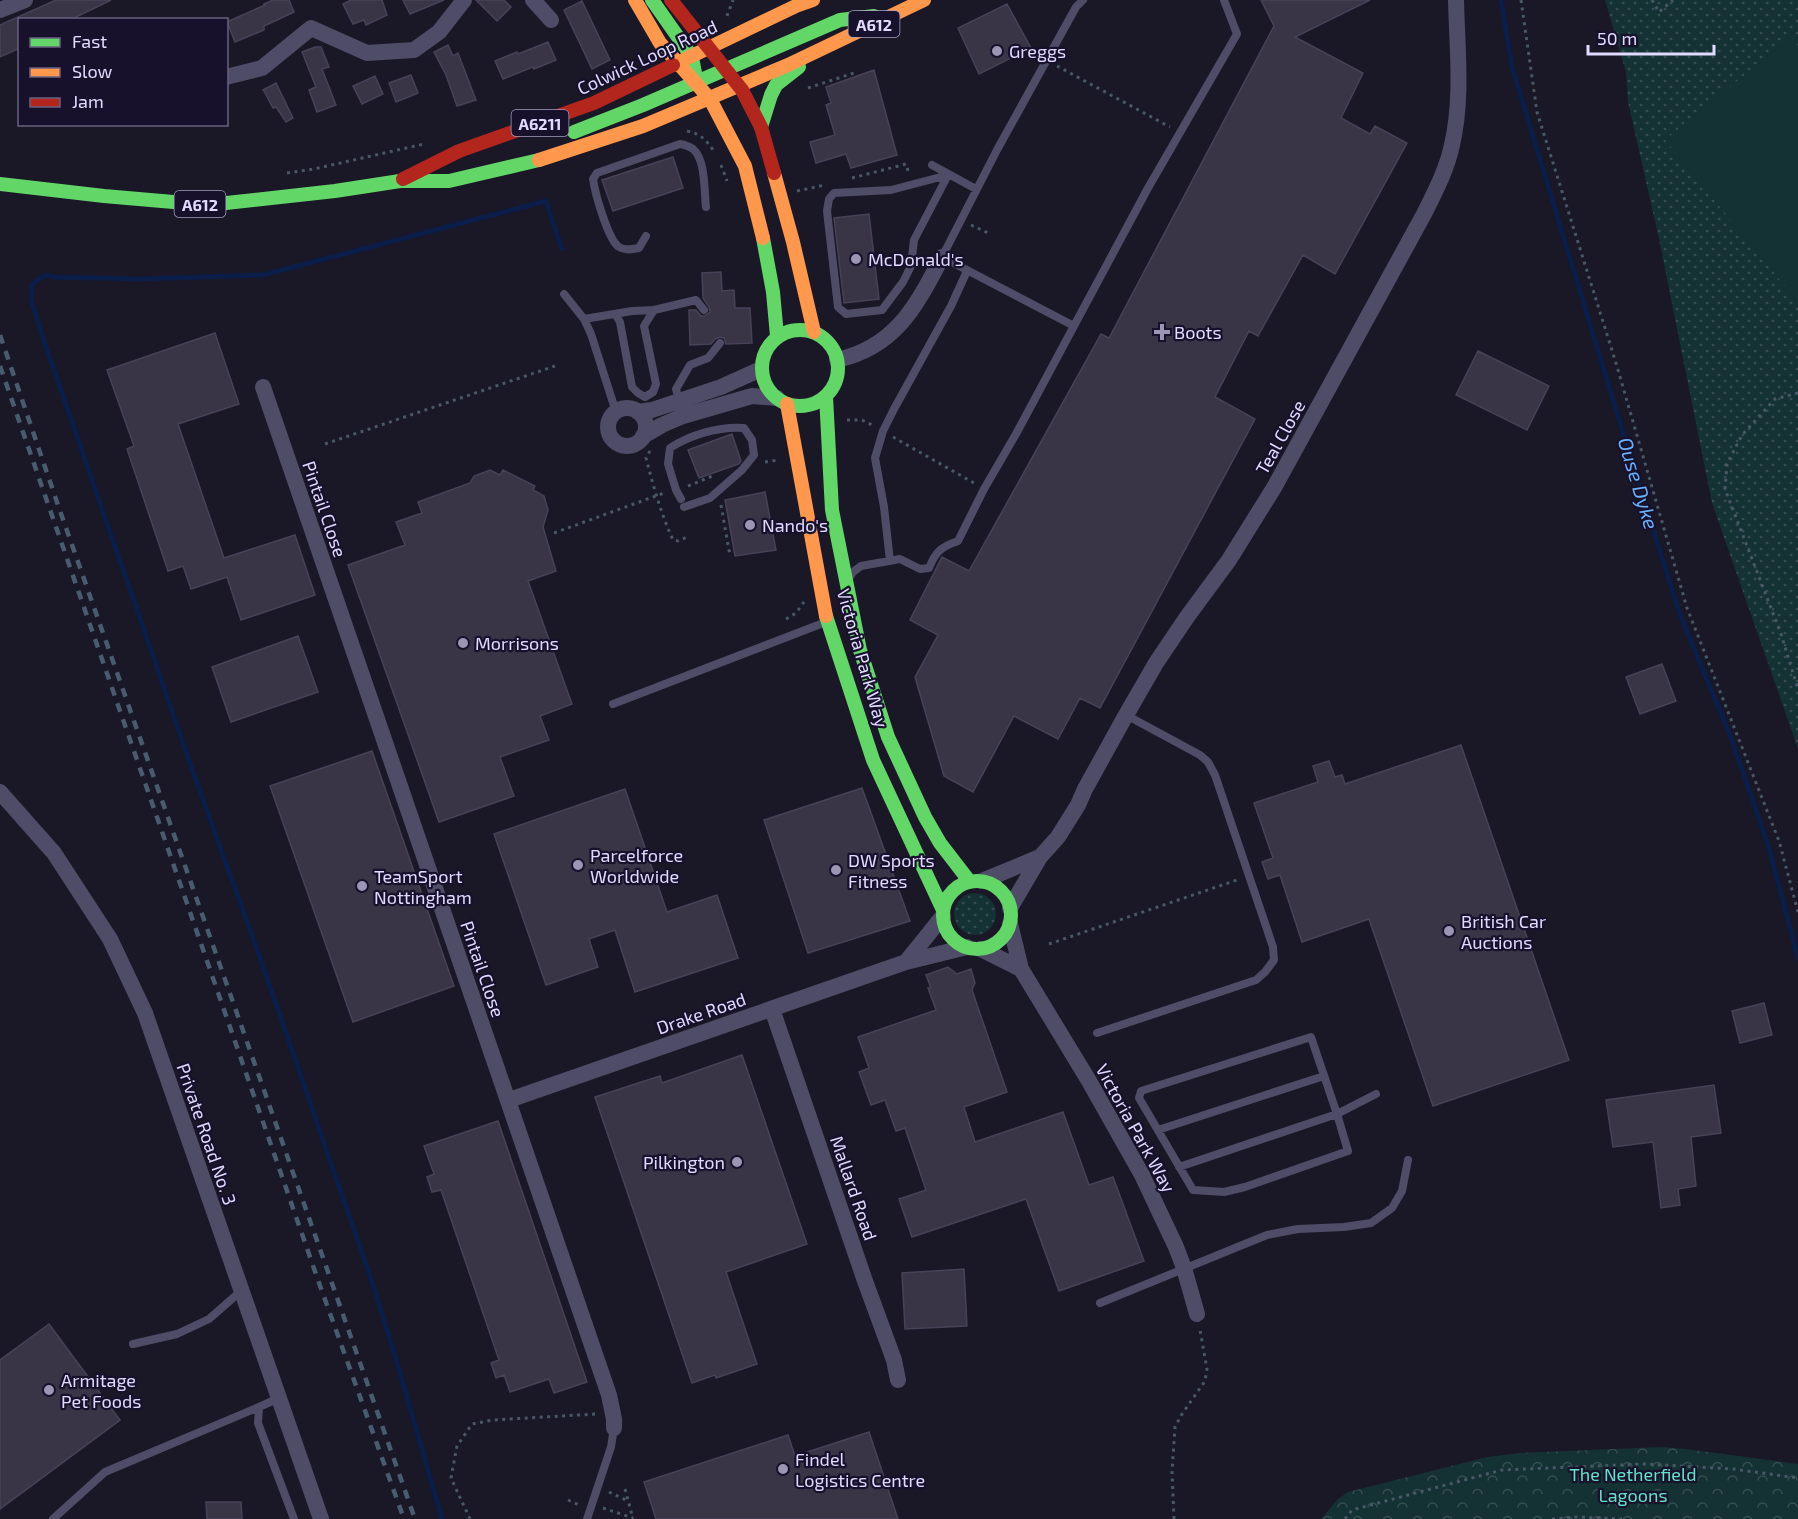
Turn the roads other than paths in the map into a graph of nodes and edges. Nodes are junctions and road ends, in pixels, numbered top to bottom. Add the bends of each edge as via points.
1 (24, 0) edge
2 (533, 0) edge
3 (635, 0) edge
4 (652, 0) edge
5 (671, 0) edge
6 (813, 0) edge
7 (924, 0) edge
8 (1083, 0) edge
9 (1224, 0) edge
10 (1456, 0) edge
11 (801, 3) edge
12 (457, 4) edge
13 (0, 10) edge
14 (897, 13) junction
15 (551, 20) dead end
16 (710, 48) junction
17 (823, 48) junction
18 (685, 60) junction
19 (725, 68) junction
20 (228, 76) edge
21 (696, 82) junction
22 (738, 86) junction
23 (710, 99) junction
24 (677, 112) junction
25 (761, 127) junction
26 (556, 138) dead end
27 (524, 150) dead end
28 (932, 165) dead end
29 (948, 174) junction
30 (400, 181) junction
31 (0, 184) edge
32 (976, 189) junction
33 (706, 207) dead end
34 (646, 236) dead end
35 (942, 257) junction
36 (967, 271) junction
37 (564, 294) dead end
38 (654, 310) junction
39 (704, 310) dead end
40 (615, 314) junction
41 (584, 319) junction
42 (1074, 326) junction
43 (814, 332) junction
44 (777, 336) junction
45 (720, 343) dead end
46 (837, 360) junction
47 (761, 369) junction
48 (262, 387) dead end
49 (826, 396) junction
50 (678, 400) junction
51 (782, 401) junction
52 (616, 412) junction
53 (638, 412) junction
54 (643, 436) junction
55 (682, 503) joint
56 (890, 561) junction
57 (846, 585) junction
58 (827, 621) junction
59 (613, 704) dead end
60 (1126, 715) junction
61 (0, 792) edge
62 (1040, 857) junction
63 (976, 882) junction
64 (943, 913) junction
65 (1010, 916) junction
66 (974, 948) junction
67 (906, 962) junction
68 (1021, 969) junction
69 (772, 1009) junction
70 (1097, 1033) dead end
71 (1324, 1076) junction
72 (1376, 1094) dead end
73 (509, 1100) junction
74 (1337, 1114) junction
75 (1158, 1130) junction
76 (1408, 1160) dead end
77 (1179, 1167) junction
78 (1184, 1269) junction
79 (241, 1290) junction
80 (1100, 1303) dead end
81 (1197, 1314) road end
82 (133, 1344) dead end
83 (898, 1380) dead end
84 (279, 1398) junction
85 (259, 1407) junction
86 (614, 1423) joint
87 (53, 1519) edge
88 (294, 1519) edge
89 (321, 1519) edge
90 (587, 1519) edge

1 - 13 street
2 - 15 street
3 - 18 street via 660,43
4 - 18 street
5 - 16 street
6 - 11 street, Colwick Loop Road
7 - 14 street, A612
8 - 32 lane
9 - 42 lane via 1237,33
10 - 60 street, Teal Close via 1460,86 1452,146 1440,180 1275,486 1229,561 1186,617
11 - 16 street, Colwick Loop Road / A6211
12 - 20 street via 439,32 414,50 367,53 311,28 262,68
14 - 17 street, A612
14 - 19 street via 840,20
16 - 18 street, Colwick Loop Road / A6211
16 - 19 street
17 - 22 street, A612
17 - 25 street via 776,85
18 - 21 street
18 - 30 street, Colwick Loop Road / A6211 via 594,103 459,151
19 - 21 street
19 - 22 street
21 - 23 street
21 - 24 street
21 - 26 street
22 - 23 street, Colwick Loop Road / A612
22 - 25 street
23 - 24 street, Colwick Loop Road / A612
23 - 44 street via 745,166 765,247
24 - 30 street, Colwick Loop Road / A612 via 534,162 449,181
25 - 43 street
27 - 30 street
28 - 29 lane
29 - 29 lane via 914,240 911,266 894,295 882,310 846,314 838,307 829,199 834,193 891,190
29 - 32 lane
30 - 31 street, Colwick Loop Road / A612 via 208,205
32 - 35 lane
33 - 34 lane via 703,170 699,155 691,147 680,144 597,173 594,188 612,238 619,247 629,250 639,248
35 - 36 lane
35 - 46 street via 920,297 888,337 874,347
36 - 42 lane
36 - 56 lane via 883,431 875,458
37 - 41 lane
38 - 39 lane via 696,300
38 - 40 lane
38 - 40 lane via 644,326 656,384 645,397 632,387 620,322
40 - 41 lane
41 - 52 lane
42 - 56 lane via 958,541 936,553 928,568 920,569 900,559
43 - 44 street via 795,330
43 - 46 street via 831,345
44 - 47 street via 768,346
45 - 50 lane via 708,358 690,365 676,389
46 - 49 street, Victoria Park Way via 837,377
47 - 50 street
47 - 51 street, Victoria Park Way via 766,386
48 - 73 street, Pintail Close
49 - 51 street via 801,406
49 - 57 street, Victoria Park Way via 832,510
50 - 53 street
51 - 54 street via 752,396 683,416
51 - 58 street, Victoria Park Way
52 - 53 street via 625,408
52 - 54 street via 608,427 614,441 633,445
53 - 54 street via 645,424
55 - 55 lane via 668,464 670,448 680,441 727,427 744,428 752,440 754,455 742,470 710,498
56 - 57 lane via 861,567
57 - 63 street, Victoria Park Way via 860,650 888,736 940,843
58 - 59 lane
58 - 64 street, Victoria Park Way via 879,776
60 - 62 street, Teal Close via 1078,805
60 - 70 lane via 1208,762 1250,875 1274,960 1256,980
61 - 79 street, Private Road No. 3 via 54,853 110,939 145,1013
62 - 63 street, Teal Close
62 - 65 street, Teal Close
63 - 64 street via 958,886 948,896
63 - 65 street via 1002,892
64 - 66 street via 952,937
64 - 67 street
65 - 66 street via 1004,936 987,948
65 - 68 street
66 - 67 street, Drake Road
66 - 68 street
67 - 69 street, Drake Road
68 - 78 street, Victoria Park Way via 1142,1175
69 - 73 street, Drake Road
69 - 83 street, Mallard Road
71 - 74 lane
71 - 75 lane
71 - 75 lane via 1311,1037 1141,1091 1139,1098
72 - 74 lane
73 - 86 street, Pintail Close via 609,1395
74 - 77 lane
74 - 77 lane via 1348,1151 1245,1187 1224,1192 1193,1190
75 - 77 lane
76 - 78 lane via 1402,1191 1392,1208 1371,1222 1267,1235
78 - 80 lane
78 - 81 street, Victoria Park Way
79 - 82 lane via 208,1319 177,1334
79 - 84 street, Private Road No. 3
84 - 85 lane
84 - 89 street, Private Road No. 3
85 - 87 lane via 105,1472
85 - 88 lane via 258,1423
86 - 90 lane via 611,1447

